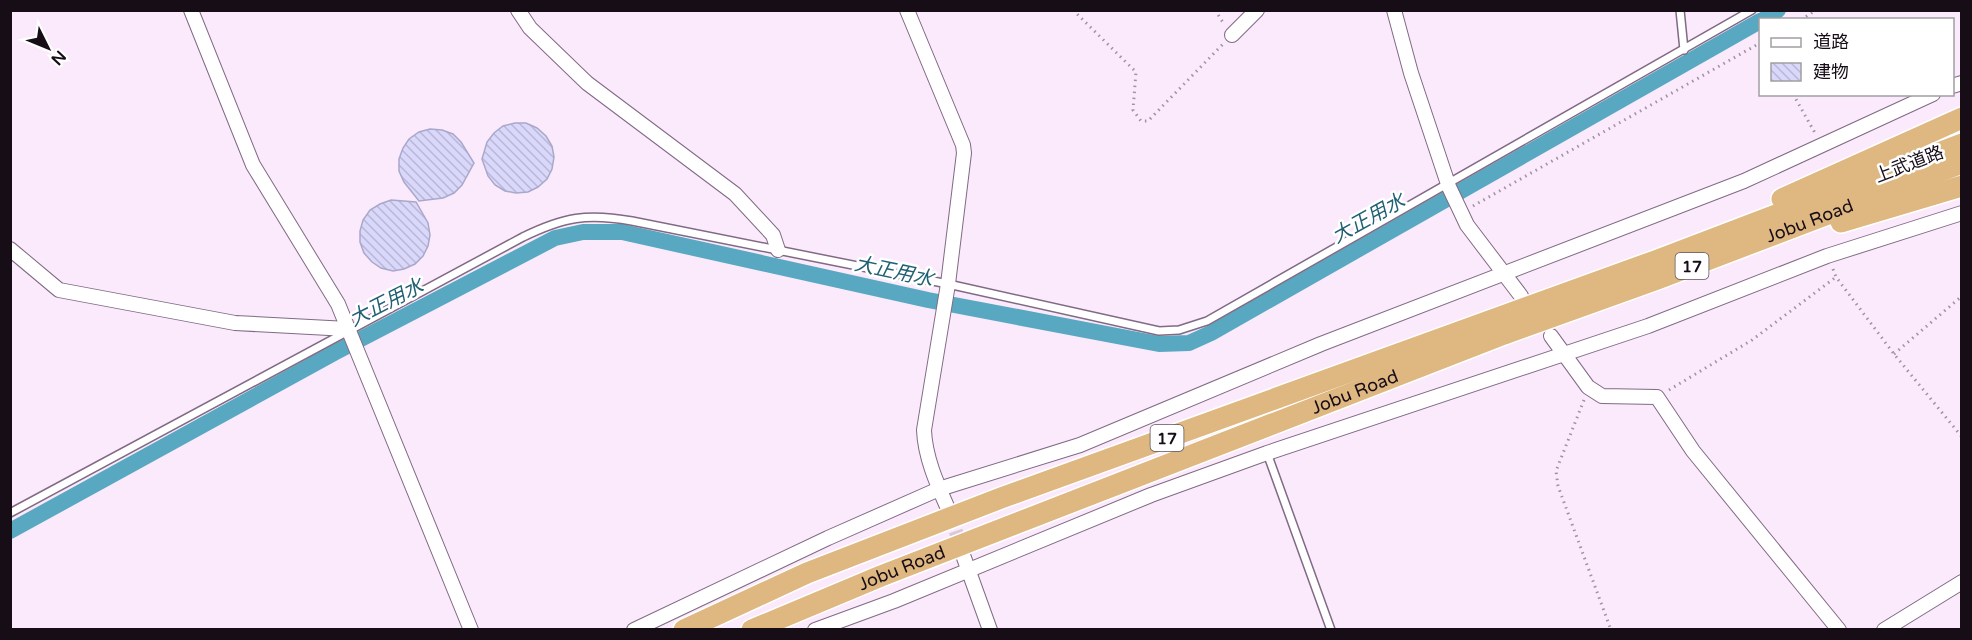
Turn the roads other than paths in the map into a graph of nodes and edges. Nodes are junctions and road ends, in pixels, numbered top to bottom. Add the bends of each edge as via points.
1 (191, 10) edge
2 (518, 10) edge
3 (907, 10) edge
4 (1257, 10) edge
5 (1394, 10) edge
6 (1680, 10) edge
7 (1752, 10) edge
8 (1232, 35) road end
9 (1684, 50) junction
10 (1929, 96) edge
11 (1962, 118) edge
12 (1962, 144) edge
13 (1962, 163) edge
14 (1448, 185) junction
15 (1962, 186) edge
16 (1962, 213) edge
17 (10, 249) edge
18 (778, 250) junction
19 (1656, 270) junction
20 (1503, 272) junction
21 (947, 287) junction
22 (1521, 296) dead end
23 (349, 332) junction
24 (1551, 336) dead end
25 (1564, 352) junction
26 (1267, 453) junction
27 (939, 489) junction
28 (949, 511) tunnel mouth
29 (10, 513) edge
30 (963, 555) tunnel mouth
31 (968, 569) junction
32 (1962, 582) edge
33 (471, 630) edge
34 (634, 630) edge
35 (684, 630) edge
36 (752, 630) edge
37 (815, 630) edge
38 (990, 630) edge
39 (1331, 630) edge
40 (1839, 630) edge
41 (1884, 630) edge

1 - 23 street via 253,165 338,304
2 - 18 street via 530,28 586,83 735,194 773,235
3 - 21 street via 963,145
4 - 8 street
5 - 14 street
6 - 9 lane
7 - 9 lane
9 - 14 lane
10 - 20 street via 1744,181
11 - 19 highway, 17 via 1822,180
12 - 19 highway, 上武道路 / 17
13 - 19 highway, Jobu Road / 17
14 - 20 street via 1467,225
14 - 21 lane via 1207,321 1185,329 1159,331
15 - 19 highway, 17
16 - 25 street via 1827,256 1648,326
17 - 23 street via 58,290 235,323
18 - 21 lane
18 - 23 lane via 632,221 580,217 550,224 523,237
19 - 35 highway, Jobu Road / 17 via 1001,498 807,573
19 - 36 highway, Jobu Road / 17 via 1482,342 892,571
20 - 22 street
20 - 27 street via 1080,445
21 - 27 street via 924,430 924,444
23 - 29 lane
23 - 33 street
24 - 25 street
25 - 26 street
25 - 40 street via 1588,387 1602,396 1657,396 1693,451
26 - 31 street
26 - 39 lane
27 - 28 street
27 - 34 street
30 - 31 street
31 - 37 street
31 - 38 street
32 - 41 street

